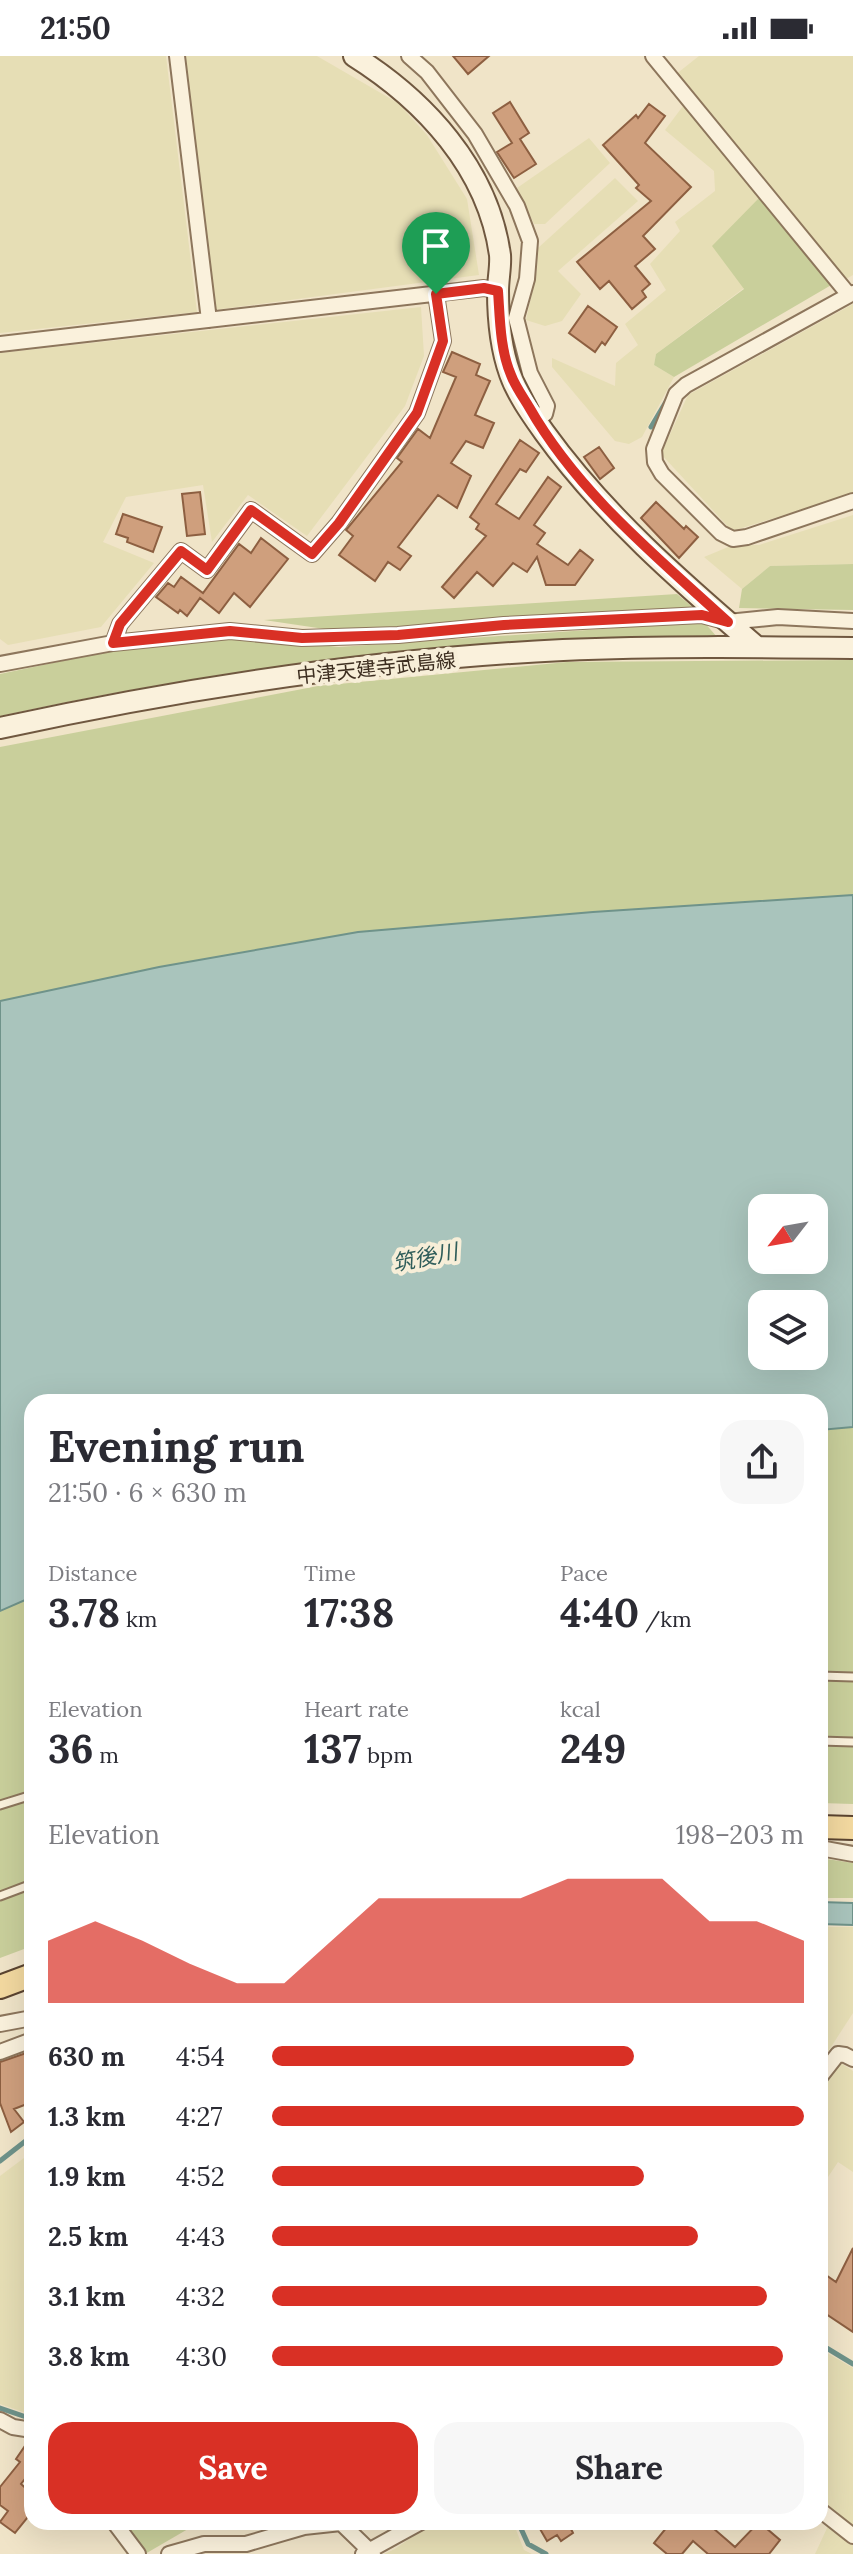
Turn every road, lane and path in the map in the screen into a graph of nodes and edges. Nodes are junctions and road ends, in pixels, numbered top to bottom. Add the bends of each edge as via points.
1 (177, 56) edge
2 (354, 56) edge
3 (409, 56) edge
4 (653, 56) edge
5 (498, 291) junction
6 (436, 294) junction
7 (851, 294) edge
8 (209, 320) junction
9 (0, 344) edge
10 (536, 420) junction
11 (853, 501) edge
12 (853, 621) edge
13 (728, 622) junction
14 (113, 643) junction
15 (757, 647) junction
16 (853, 648) edge
17 (2, 660) edge
18 (0, 728) edge
19 (828, 1676) edge
20 (853, 1677) edge
21 (828, 1741) edge
22 (853, 1742) edge
23 (24, 1798) edge
24 (0, 1805) edge
25 (828, 1827) edge
26 (853, 1828) edge
27 (828, 1849) edge
28 (853, 1854) edge
29 (24, 1887) edge
30 (0, 1896) edge
31 (24, 1978) edge
32 (0, 1987) edge
33 (24, 2020) edge
34 (0, 2024) edge
35 (24, 2043) edge
36 (0, 2052) edge
37 (853, 2059) edge
38 (828, 2067) edge
39 (0, 2420) edge
40 (24, 2429) edge
41 (828, 2516) edge
42 (120, 2530) edge
43 (294, 2530) edge
44 (347, 2530) edge
45 (407, 2530) edge
46 (853, 2536) edge
47 (368, 2553) edge
48 (138, 2554) edge
49 (169, 2554) edge

1 - 8 street
2 - 5 main road via 414,99 460,154 495,230
3 - 10 street via 475,134 517,206 530,241 516,318 530,373 547,406
4 - 7 street
5 - 6 street
5 - 10 main road via 511,376
6 - 8 street
6 - 14 street via 443,341 417,413 312,554 251,510 207,570 181,551 120,624
7 - 11 street via 686,385 676,394 654,449 662,474 733,539
8 - 9 street
10 - 13 main road via 621,524
12 - 13 street via 778,617
13 - 14 street via 702,615 302,638 230,631
13 - 15 main road
14 - 17 street
15 - 16 main road, 中津天建寺武島線
15 - 18 main road, 中津天建寺武島線 via 562,650 409,662 108,705
19 - 20 lane
21 - 22 lane
23 - 24 lane
25 - 26 main road
27 - 28 street
29 - 30 lane
31 - 32 main road
33 - 34 street
35 - 36 street
37 - 38 street via 838,2054
39 - 40 street
41 - 46 street
42 - 48 street
43 - 49 street via 246,2544 204,2544
44 - 47 street
45 - 47 street

